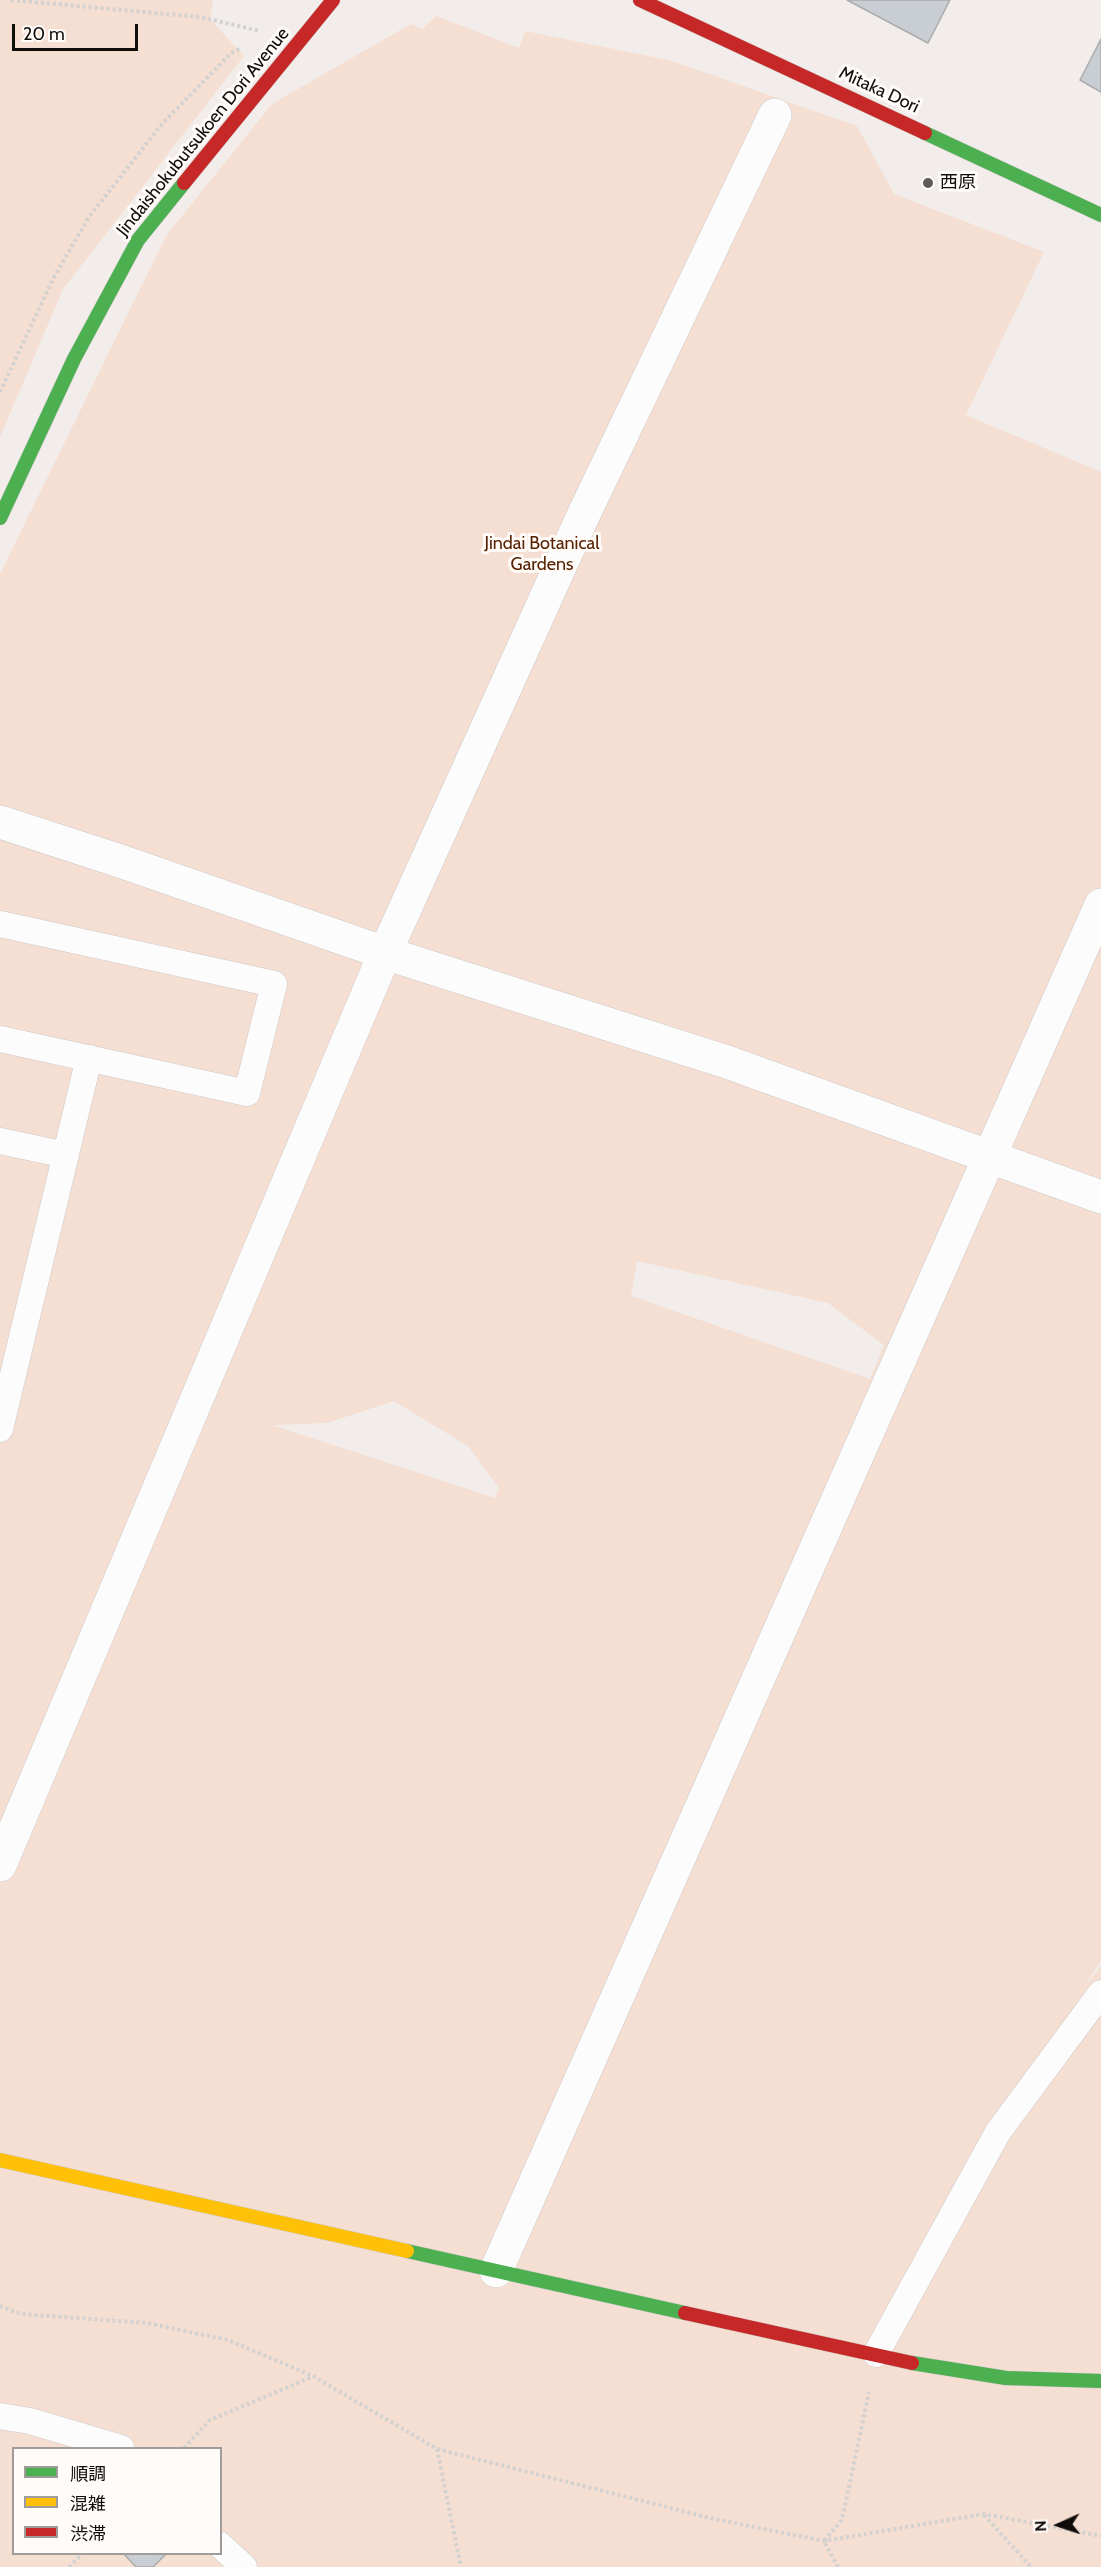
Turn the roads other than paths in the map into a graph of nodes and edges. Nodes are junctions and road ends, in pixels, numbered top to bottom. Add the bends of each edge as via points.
1 (333, 0) edge
2 (640, 0) edge
3 (685, 6) dead end
4 (747, 47) junction
5 (775, 115) dead end
6 (1101, 214) edge
7 (0, 518) edge
8 (0, 822) edge
9 (1101, 905) edge
10 (0, 924) edge
11 (385, 953) junction
12 (0, 1039) edge
13 (89, 1058) junction
14 (0, 1141) edge
15 (66, 1155) junction
16 (990, 1159) junction
17 (1101, 1197) edge
18 (0, 1429) edge
19 (0, 1865) edge
20 (1101, 1993) edge
21 (0, 2160) edge
22 (496, 2271) junction
23 (876, 2354) junction
24 (1101, 2381) edge
25 (0, 2416) edge
26 (118, 2447) edge
27 (222, 2547) edge
28 (244, 2567) edge

1 - 7 street, Jindaishokubutsukoen Dori Avenue via 138,240 74,359
2 - 4 street, Mitaka Dori
3 - 4 street
4 - 6 street, Mitaka Dori
5 - 11 street via 582,518
8 - 11 street
9 - 16 street
10 - 13 lane via 274,984 247,1093
11 - 16 street via 727,1062
11 - 19 street
12 - 13 lane
13 - 15 lane
14 - 15 lane
15 - 18 lane
16 - 17 street
16 - 22 street
20 - 23 lane via 998,2132
21 - 22 street
22 - 23 street
23 - 24 street via 1006,2378
25 - 26 lane
27 - 28 lane

